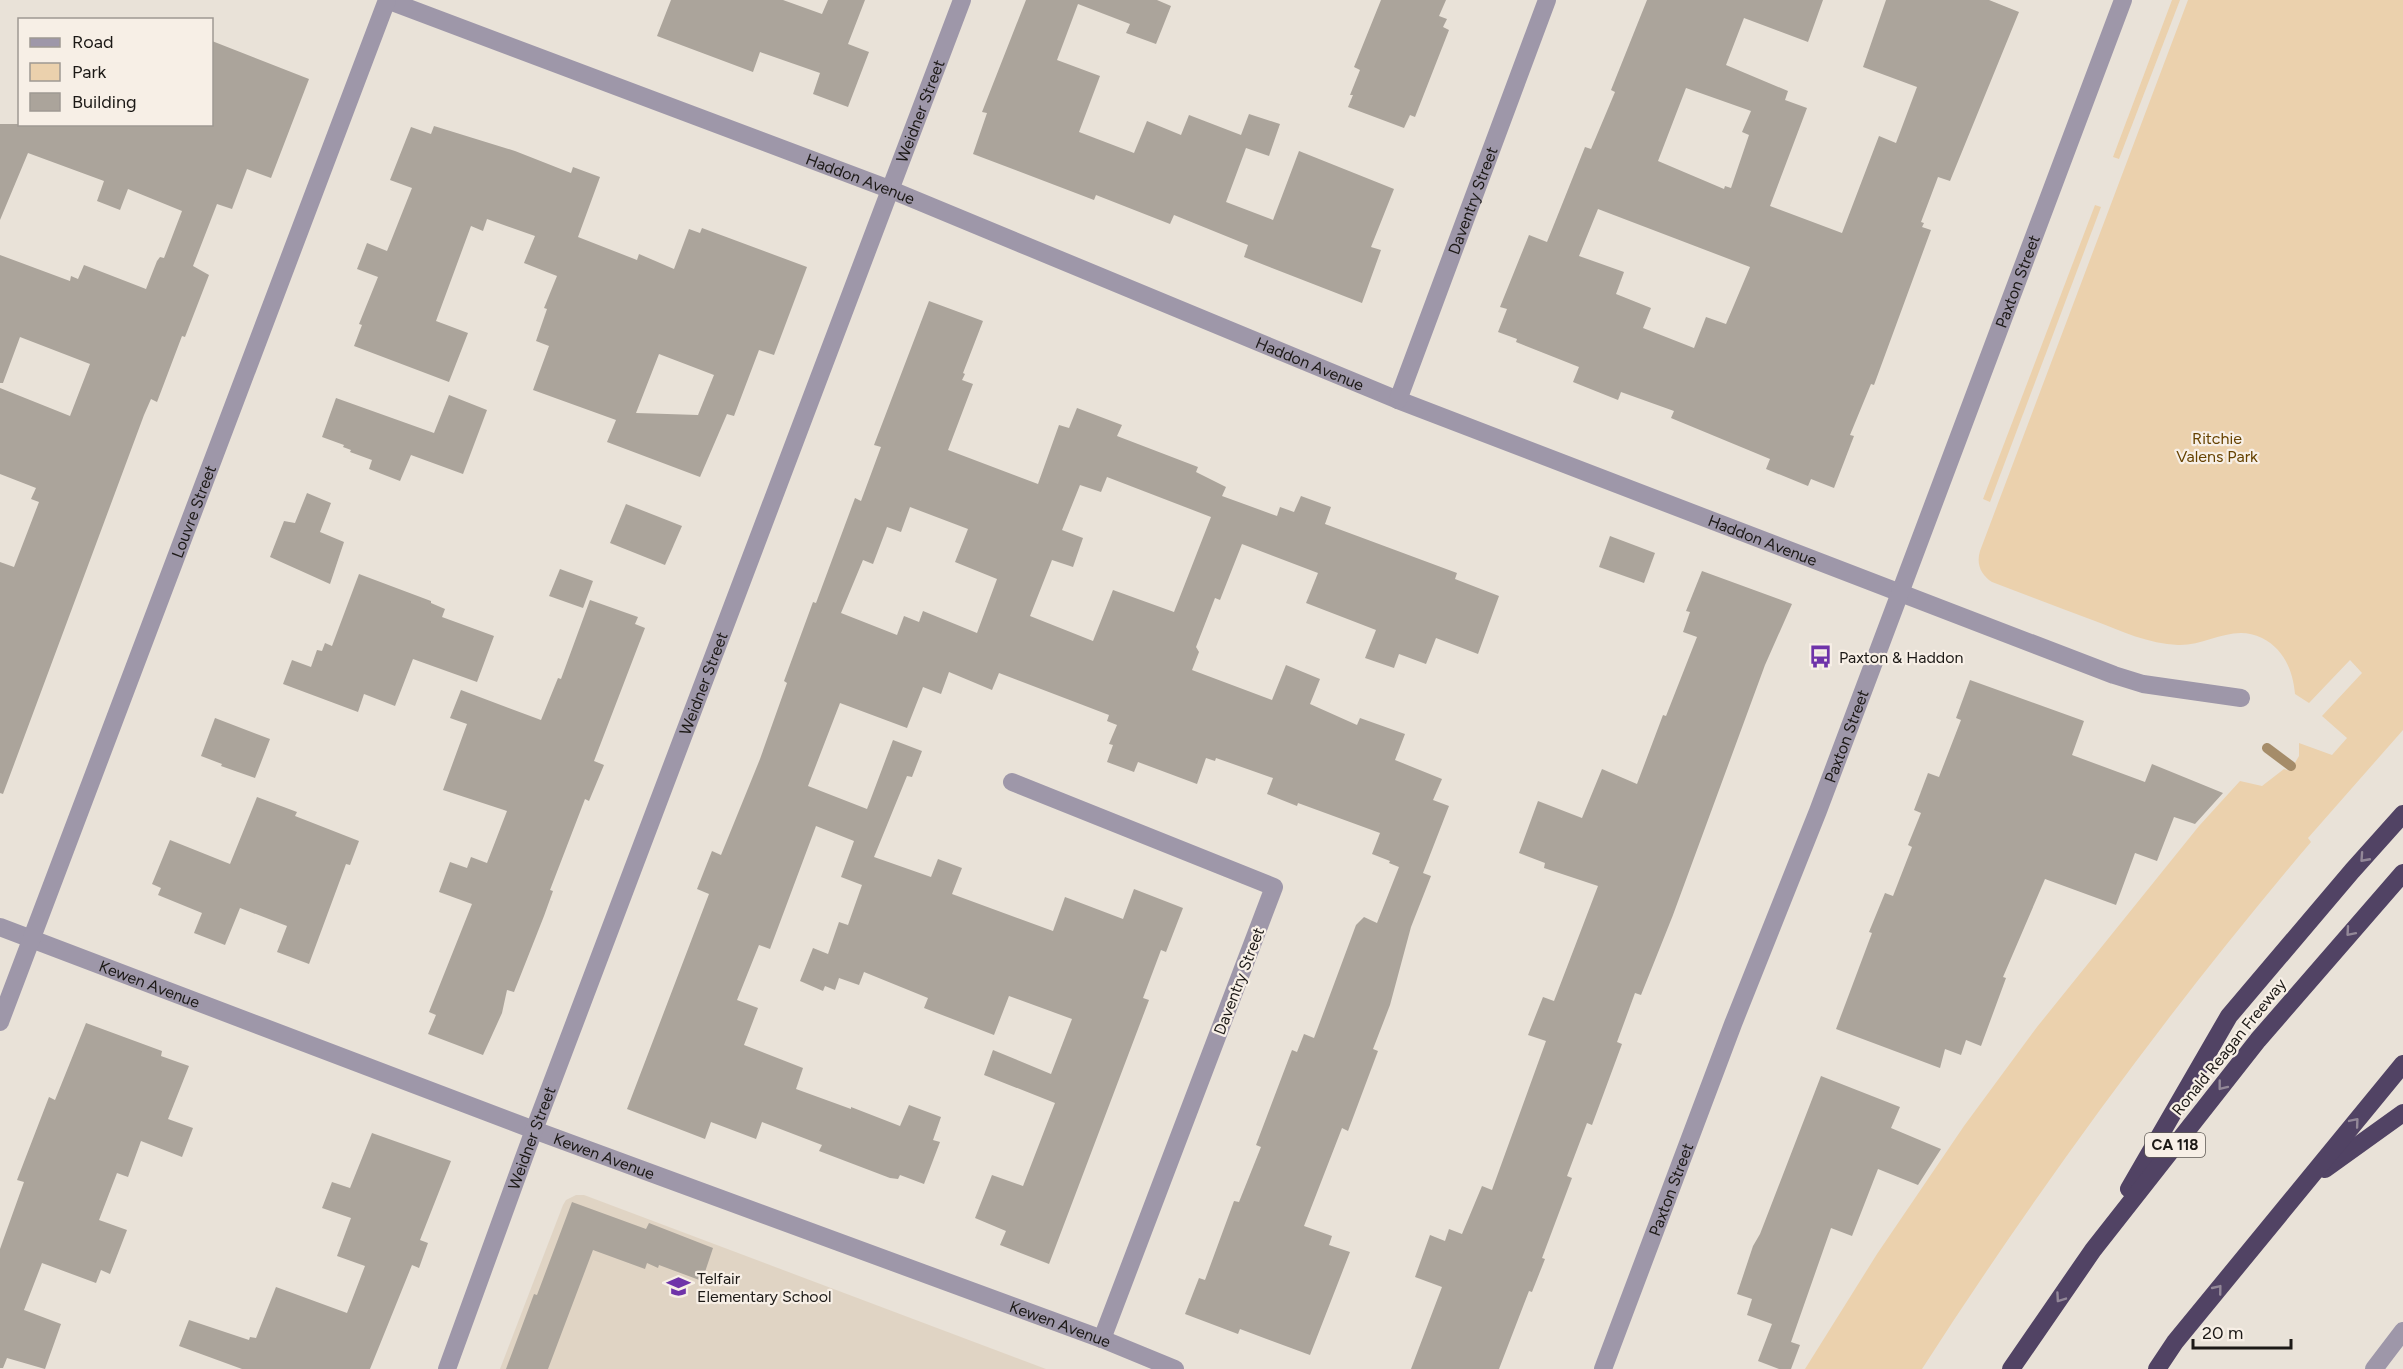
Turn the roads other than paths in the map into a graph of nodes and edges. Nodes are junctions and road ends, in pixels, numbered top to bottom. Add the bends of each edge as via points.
1 (387, 0) edge
2 (962, 0) edge
3 (1547, 0) edge
4 (2123, 0) edge
5 (889, 189) junction
6 (1398, 400) junction
7 (1899, 592) junction
8 (2241, 698) dead end
9 (1012, 782) dead end
10 (2403, 814) edge
11 (2403, 873) edge
12 (0, 927) edge
13 (32, 939) junction
14 (0, 1022) edge
15 (2403, 1065) edge
16 (2403, 1113) edge
17 (534, 1130) junction
18 (2304, 1183) junction
19 (2093, 1250) junction
20 (2403, 1331) edge
21 (1102, 1339) junction
22 (447, 1369) edge
23 (1175, 1369) edge
24 (1603, 1369) edge
25 (2011, 1369) edge
26 (2157, 1369) edge
27 (2374, 1369) edge

1 - 5 street, Haddon Avenue
1 - 13 street, Louvre Street
2 - 5 street, Weidner Street
3 - 6 street, Daventry Street
4 - 7 street, Paxton Street
5 - 6 street, Haddon Avenue
5 - 17 street, Weidner Street
6 - 7 street, Haddon Avenue
7 - 8 street, Haddon Avenue via 2133,681
7 - 24 street, Paxton Street
9 - 21 street, Daventry Street via 1274,888
10 -> 19 highway via 2229,1016
11 -> 19 highway, Ronald Reagan Freeway / CA 118 via 2258,1040
12 - 13 street, Kewen Avenue
13 - 14 street, Louvre Street
13 - 17 street, Kewen Avenue
18 -> 15 highway
16 - 18 highway
17 - 21 street, Kewen Avenue
17 - 22 street, Weidner Street
26 -> 18 highway
19 -> 25 highway, Ronald Reagan Freeway / CA 118
20 - 27 street
21 - 23 street, Kewen Avenue

